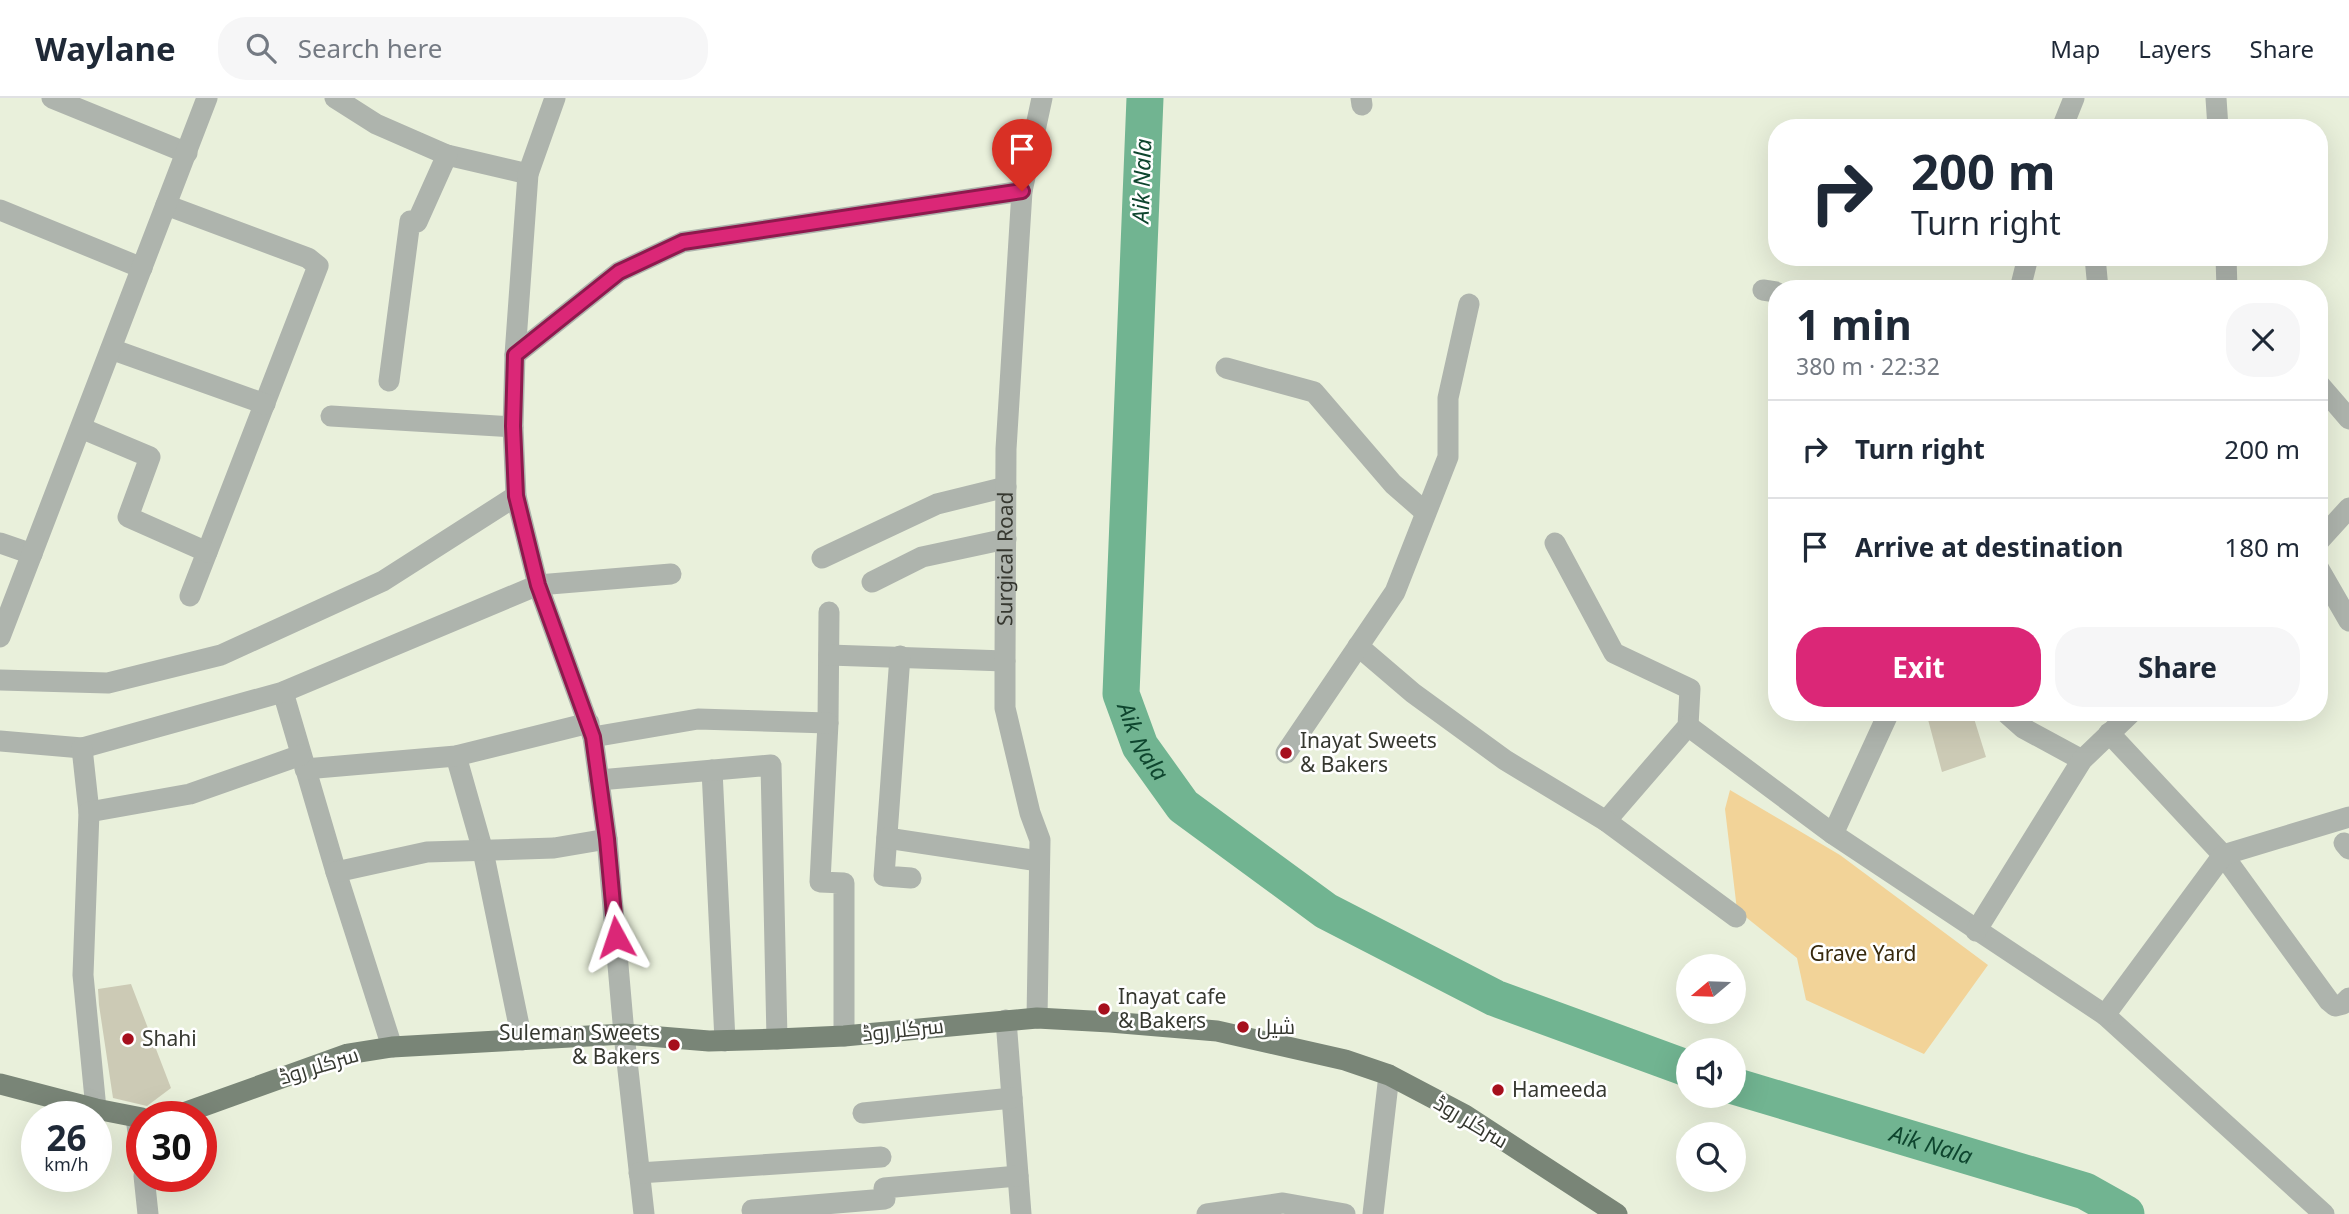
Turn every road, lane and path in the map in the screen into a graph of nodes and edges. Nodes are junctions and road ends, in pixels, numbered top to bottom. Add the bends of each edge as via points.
1 (52, 98) edge
2 (207, 98) edge
3 (335, 98) edge
4 (555, 98) edge
5 (1042, 98) edge
6 (2077, 98) edge
7 (2216, 98) edge
8 (2066, 119) edge
9 (2080, 119) edge
10 (2217, 119) edge
11 (187, 153) junction
12 (447, 155) junction
13 (528, 174) junction
14 (1022, 191) junction
15 (166, 205) junction
16 (0, 210) edge
17 (142, 268) junction
18 (1469, 304) dead end
19 (111, 349) junction
20 (515, 355) junction
21 (1226, 368) dead end
22 (389, 380) dead end
23 (2328, 394) edge
24 (265, 404) junction
25 (331, 416) dead end
26 (2349, 419) edge
27 (513, 426) junction
28 (81, 428) junction
29 (1006, 486) junction
30 (516, 496) junction
31 (2349, 508) edge
32 (1425, 512) junction
33 (2328, 531) edge
34 (1006, 539) junction
35 (0, 543) edge
36 (1555, 543) dead end
37 (207, 552) junction
38 (32, 554) junction
39 (822, 558) dead end
40 (671, 574) dead end
41 (872, 582) dead end
42 (538, 585) junction
43 (2328, 585) edge
44 (190, 597) dead end
45 (829, 612) dead end
46 (2349, 621) edge
47 (0, 637) edge
48 (1358, 646) junction
49 (829, 655) junction
50 (900, 656) junction
51 (1005, 661) junction
52 (0, 680) edge
53 (283, 692) junction
54 (1885, 721) edge
55 (2015, 721) edge
56 (2122, 721) edge
57 (828, 723) junction
58 (1688, 726) junction
59 (591, 730) junction
60 (2109, 733) junction
61 (0, 741) edge
62 (82, 748) junction
63 (1286, 753) dead end
64 (456, 756) junction
65 (2082, 760) junction
66 (303, 762) junction
67 (712, 770) junction
68 (599, 780) junction
69 (89, 812) junction
70 (2349, 817) edge
71 (1606, 821) junction
72 (1833, 834) junction
73 (887, 838) junction
74 (607, 839) junction
75 (482, 851) junction
76 (2223, 855) junction
77 (1039, 861) junction
78 (336, 872) junction
79 (911, 878) dead end
80 (1737, 917) dead end
81 (1976, 930) junction
82 (2349, 998) edge
83 (2105, 1015) junction
84 (1037, 1018) junction
85 (1006, 1020) junction
86 (624, 1034) junction
87 (844, 1036) junction
88 (777, 1039) junction
89 (522, 1040) junction
90 (725, 1041) junction
91 (392, 1047) junction
92 (1389, 1075) junction
93 (0, 1084) edge
94 (1012, 1098) junction
95 (65, 1101) edge
96 (95, 1101) edge
97 (217, 1101) edge
98 (863, 1113) dead end
99 (881, 1157) dead end
100 (639, 1173) junction
101 (1018, 1176) junction
102 (146, 1192) edge
103 (752, 1210) dead end
104 (148, 1214) edge
105 (644, 1214) edge
106 (1021, 1214) edge
107 (1207, 1214) edge
108 (1345, 1214) edge
109 (1373, 1214) edge
110 (1617, 1214) edge
111 (2324, 1214) edge

1 - 11 street
2 - 11 street
3 - 12 street via 376,124
4 - 13 street
5 - 14 street, Surgical Road
6 - 8 street
6 - 9 street
7 - 10 street
11 - 15 street
12 - 13 street
12 - 22 street via 417,222 410,220
13 - 20 street
14 - 20 street via 683,242 619,272
14 - 29 street, Surgical Road
15 - 17 street
15 - 24 street via 308,258 318,266
16 - 17 street
17 - 19 street
18 - 32 street via 1448,398 1448,457
19 - 24 street
19 - 28 street
20 - 27 street
21 - 32 street via 1314,392 1393,484
23 - 26 street
24 - 37 street
25 - 27 street
27 - 30 street
28 - 37 street via 150,457 128,517
28 - 38 street
29 - 34 street, Surgical Road
29 - 39 street via 937,504
30 - 42 street
30 - 52 street via 383,581 221,655 108,683
31 - 33 street
32 - 48 street via 1395,592
34 - 41 street via 922,557
34 - 51 street, Surgical Road
35 - 38 street
36 - 58 street via 1614,653 1690,689
37 - 44 street
38 - 47 street
40 - 42 street
42 - 53 street
42 - 59 street
43 - 46 street
45 - 49 street
48 - 63 street
48 - 71 street via 1413,694 1505,760
49 - 50 street
49 - 57 street
50 - 51 street
50 - 73 street
51 - 77 street, Surgical Road via 1005,708 1040,840
53 - 62 street
53 - 66 street
54 - 72 street
55 - 65 street
56 - 60 street
57 - 59 street via 698,719
57 - 87 street via 820,882 844,883
58 - 71 street
58 - 72 street
59 - 64 street
59 - 68 street
60 - 65 street
60 - 76 street
61 - 62 street
62 - 69 street
64 - 66 street
64 - 75 street
65 - 81 street
66 - 69 street via 190,794
66 - 78 street
67 - 68 street
67 - 88 street via 771,765
67 - 90 street
68 - 74 street
69 - 96 street via 83,975
70 - 76 street
71 - 80 street
72 - 81 street
73 - 77 street
73 - 79 street via 884,876
74 - 75 street via 554,848
74 - 86 street
75 - 78 street via 427,852
75 - 89 street
76 - 82 street via 2329,1001 2335,1006
76 - 83 street
77 - 84 street, Surgical Road
78 - 91 street
81 - 83 street
83 - 111 street
84 - 85 main road, سرکلر روڈ
84 - 92 main road, سرکلر روڈ via 1217,1031 1345,1060
85 - 87 main road, سرکلر روڈ
85 - 94 street
86 - 89 main road, سرکلر روڈ
86 - 90 main road, سرکلر روڈ
86 - 100 street
87 - 88 main road, سرکلر روڈ
88 - 90 main road, سرکلر روڈ
89 - 91 main road, سرکلر روڈ
91 - 97 main road, سرکلر روڈ via 348,1054
92 - 109 street
92 - 110 main road, سرکلر روڈ via 1465,1115
93 - 95 main road, سرکلر روڈ
94 - 98 street
94 - 101 street
99 - 100 street
100 - 105 street
101 - 103 street via 884,1188 885,1199
101 - 106 street
102 - 104 street
107 - 108 street via 1283,1203

